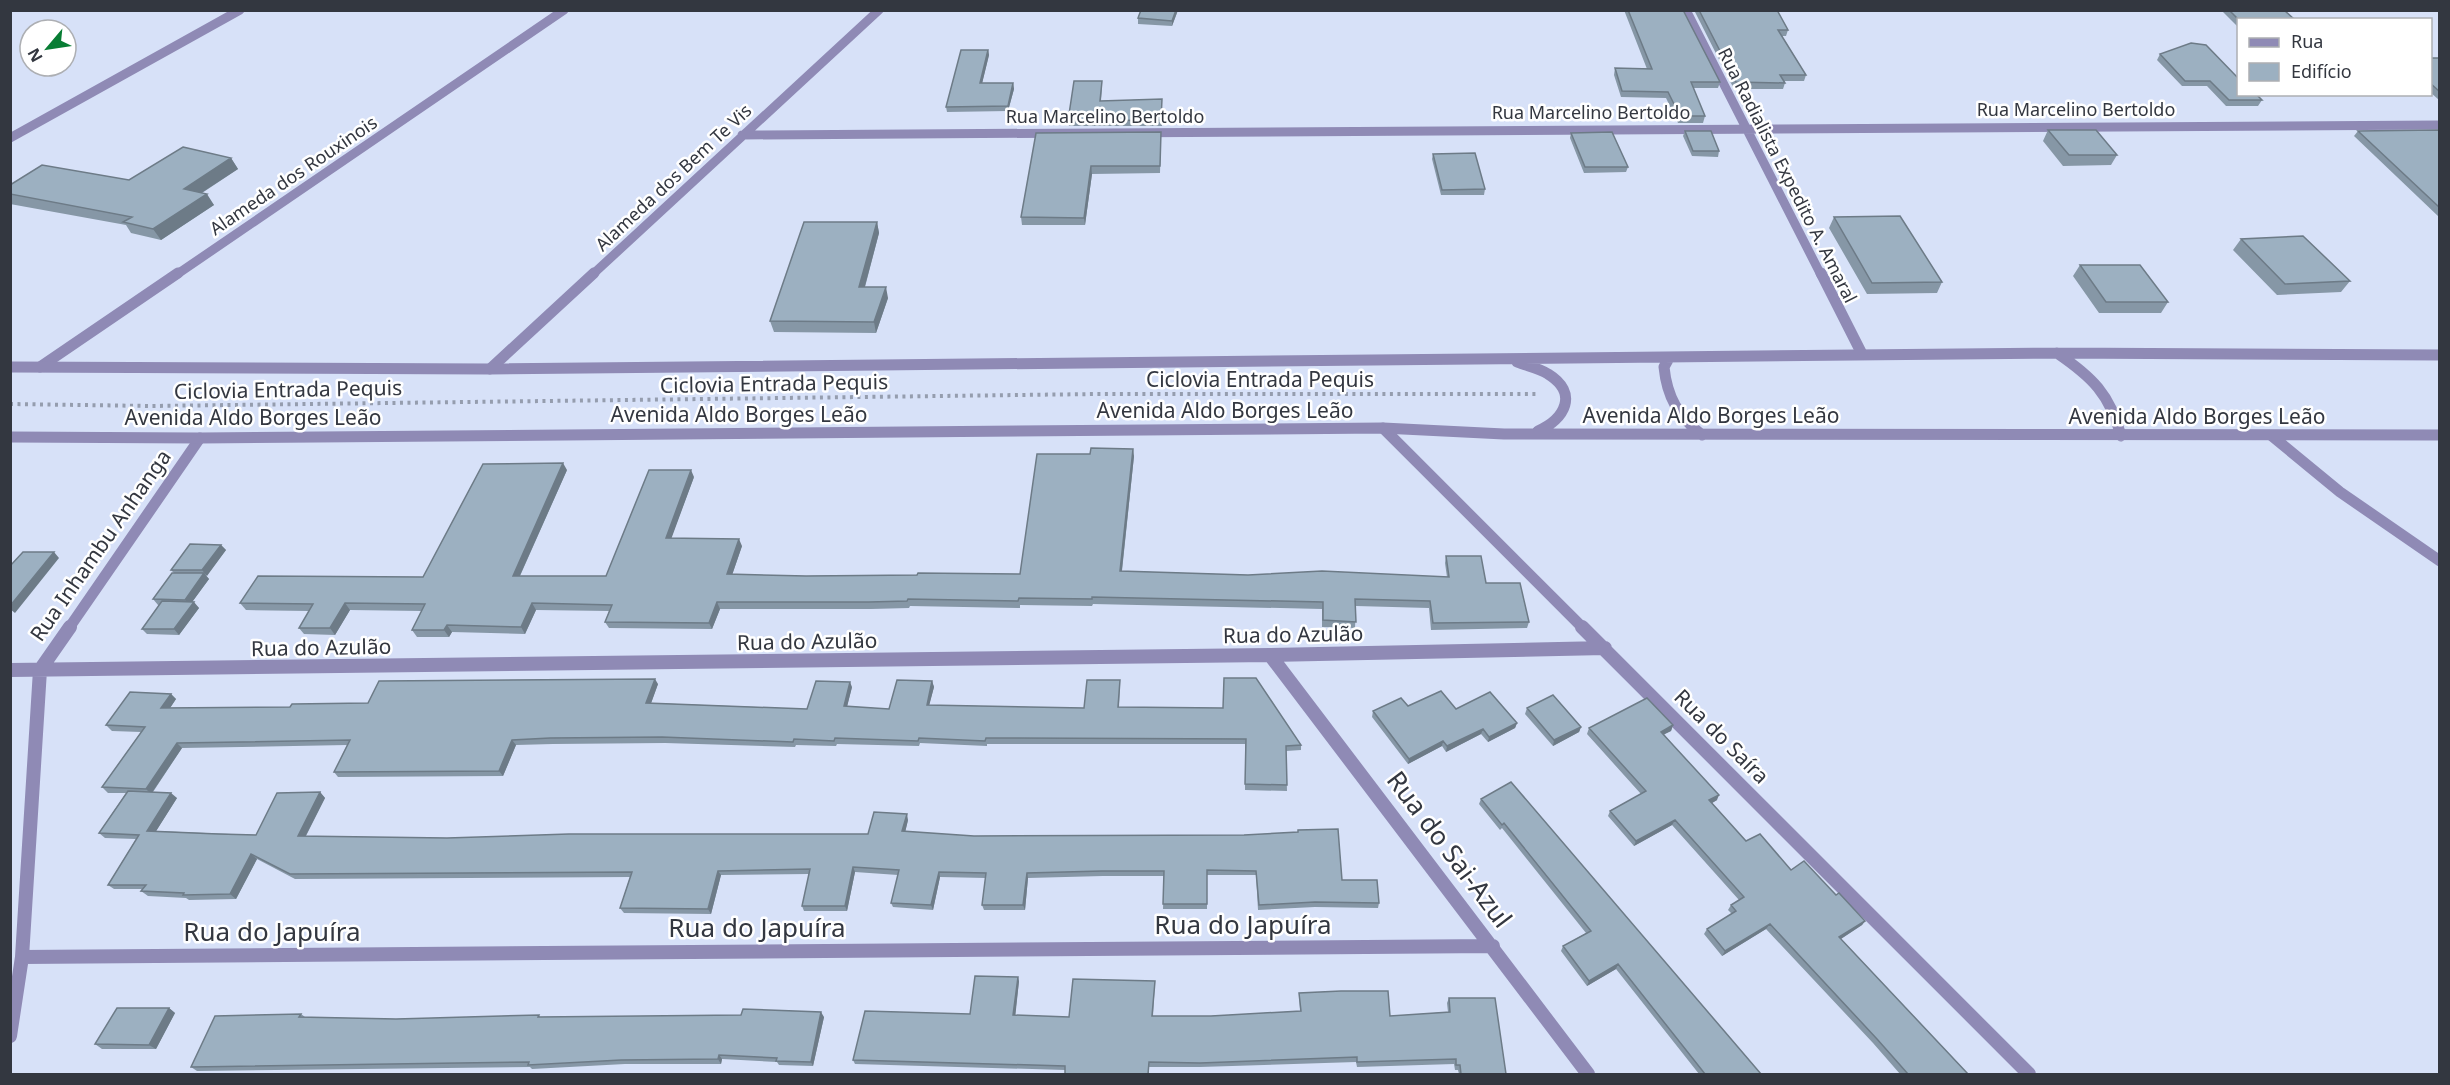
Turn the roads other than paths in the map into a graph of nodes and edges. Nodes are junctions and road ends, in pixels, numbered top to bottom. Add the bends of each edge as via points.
1 (240, 10) edge
2 (564, 10) edge
3 (879, 10) edge
4 (1686, 10) edge
5 (2439, 125) edge
6 (1746, 128) junction
7 (742, 135) junction
8 (10, 138) edge
9 (2057, 353) junction
10 (1862, 354) junction
11 (2439, 355) edge
12 (1669, 358) junction
13 (1510, 359) junction
14 (10, 367) edge
15 (40, 367) junction
16 (490, 369) junction
17 (1383, 428) junction
18 (1531, 434) junction
19 (1702, 435) junction
20 (2439, 435) edge
21 (2121, 436) junction
22 (2272, 436) junction
23 (10, 437) edge
24 (200, 438) junction
25 (2439, 561) edge
26 (1605, 648) junction
27 (1270, 655) junction
28 (10, 670) edge
29 (40, 670) junction
30 (1493, 946) junction
31 (22, 957) junction
32 (10, 1036) edge
33 (1588, 1074) edge
34 (2029, 1074) edge

1 - 8 street
2 - 15 street, Alameda dos Rouxinois
3 - 7 street, Alameda dos Bem Te Vis
4 - 6 street, Rua Radialista Expedito A. Amaral
5 - 6 street, Rua Marcelino Bertoldo
6 - 7 street, Rua Marcelino Bertoldo
6 - 10 street, Rua Radialista Expedito A. Amaral
7 - 16 street, Alameda dos Bem Te Vis
9 - 10 street
9 - 11 street
9 - 21 street via 2098,383 2110,401
10 - 12 street
12 - 13 street
12 - 19 street via 1664,367 1670,399 1677,413
13 - 16 street
13 - 18 street via 1550,375 1566,399 1563,414
14 - 15 street
15 - 16 street
17 - 18 street, Avenida Aldo Borges Leão
17 - 24 street, Avenida Aldo Borges Leão
17 - 26 street, Rua do Saíra
18 - 19 street, Avenida Aldo Borges Leão
19 - 21 street, Avenida Aldo Borges Leão
20 - 22 street, Avenida Aldo Borges Leão
21 - 22 street, Avenida Aldo Borges Leão
22 - 25 street via 2340,492
23 - 24 street, Avenida Aldo Borges Leão
24 - 29 street, Rua Inhambu Anhanga
26 - 27 street, Rua do Azulão
26 - 34 street, Rua do Saíra
27 - 29 street, Rua do Azulão
27 - 30 street, Rua do Sai-Azul
28 - 29 street, Rua do Azulão
29 - 31 street, Rua Inhambu Anhanga
30 - 31 street, Rua do Japuíra
30 - 33 street, Rua do Sai-Azul
31 - 32 street, Rua Inhambu Anhanga

